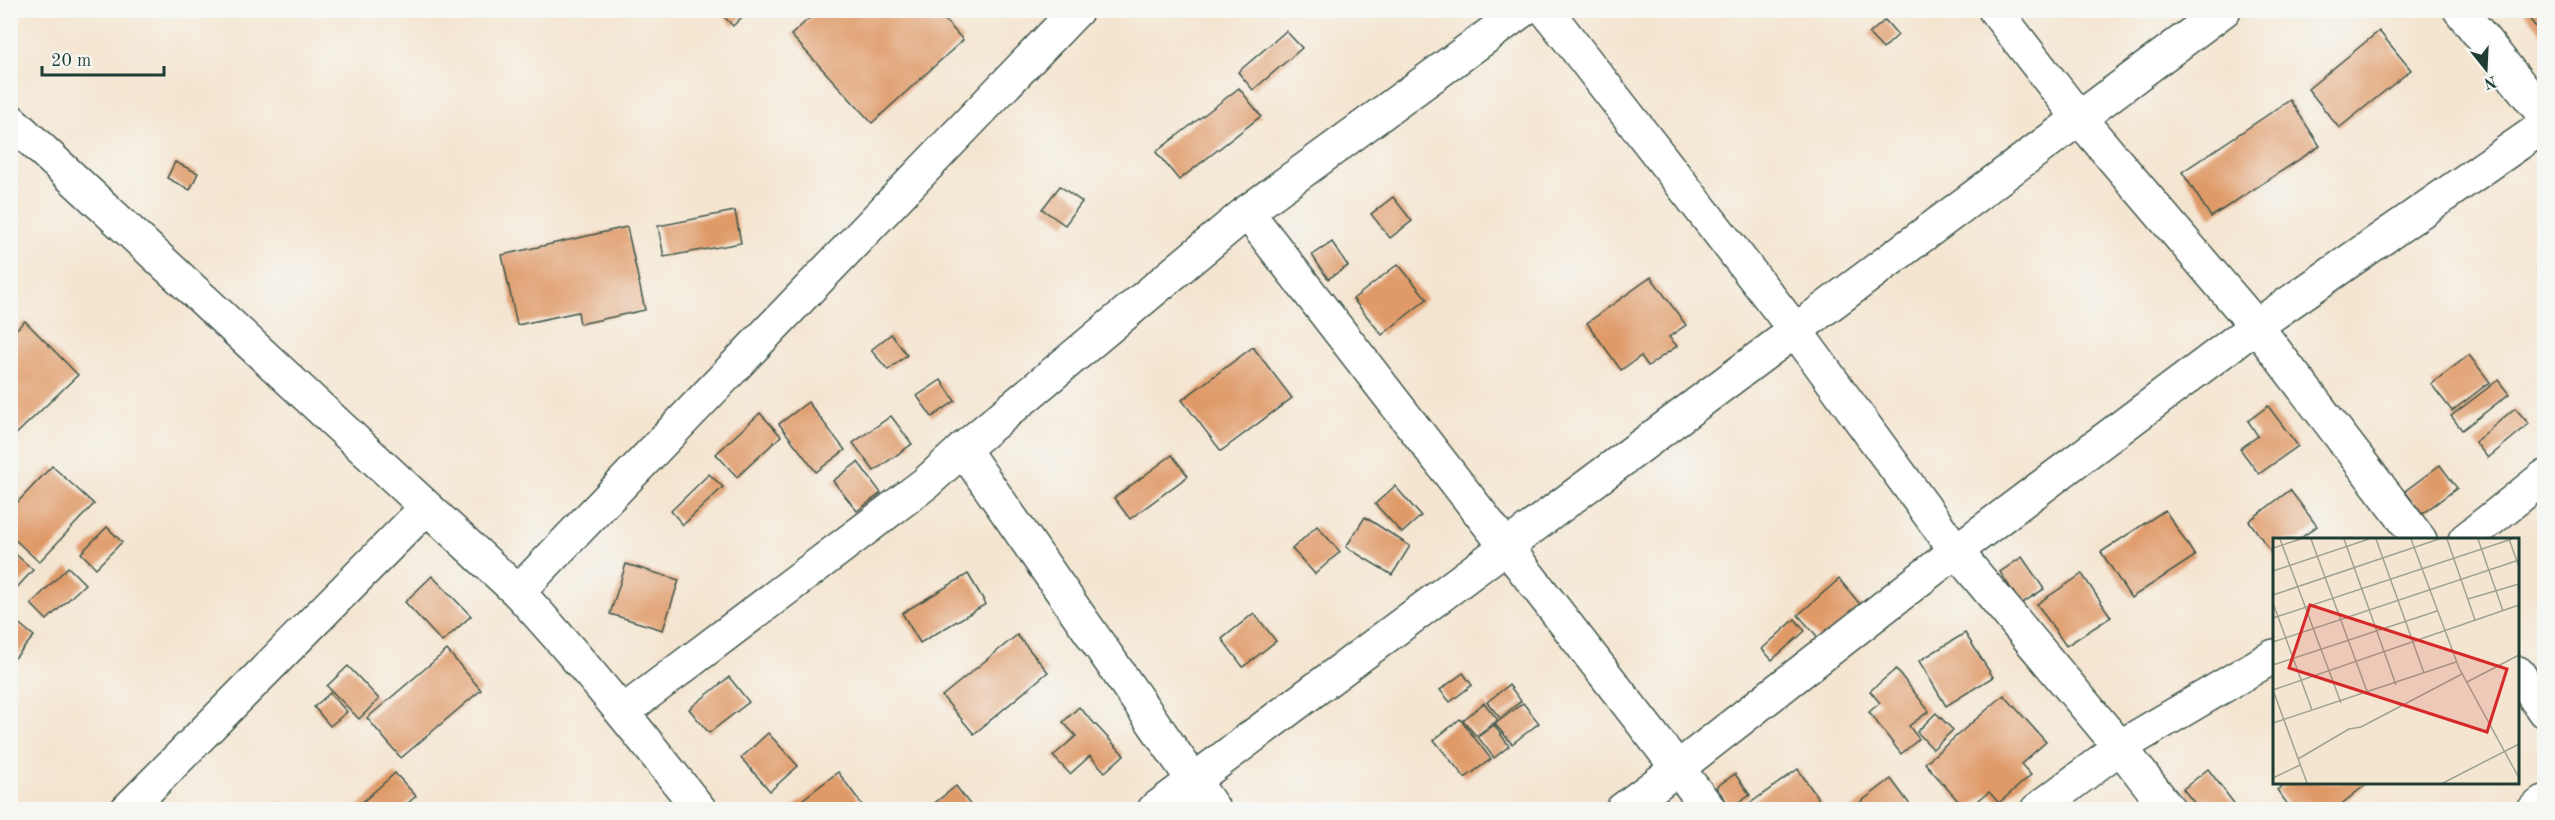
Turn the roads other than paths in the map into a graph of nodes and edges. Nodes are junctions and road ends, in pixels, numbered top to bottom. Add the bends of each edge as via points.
1 (1077, 10) edge
2 (1523, 10) edge
3 (1546, 10) edge
4 (1995, 10) edge
5 (2224, 10) edge
6 (2460, 10) edge
7 (2544, 115) edge
8 (2079, 118) junction
9 (10, 120) edge
10 (2544, 126) edge
11 (1247, 213) junction
12 (2256, 326) junction
13 (1795, 330) junction
14 (963, 449) junction
15 (2544, 477) edge
16 (426, 507) junction
17 (2418, 538) edge
18 (2468, 538) edge
19 (1505, 546) junction
20 (1956, 551) junction
21 (518, 592) junction
22 (2273, 657) edge
23 (2519, 676) edge
24 (2544, 711) edge
25 (623, 712) junction
26 (2120, 747) junction
27 (1678, 768) junction
28 (1192, 780) junction
29 (2544, 802) edge
30 (127, 810) edge
31 (700, 810) edge
32 (1154, 810) edge
33 (1214, 810) edge
34 (1622, 810) edge
35 (1710, 810) edge
36 (2037, 810) edge
37 (2169, 810) edge
38 (2534, 810) edge

1 - 21 street
2 - 11 street
3 - 13 street
4 - 8 street
5 - 8 street
6 - 7 street
8 - 12 street
8 - 13 street
9 - 16 street
10 - 12 street
11 - 14 street
11 - 19 street
12 - 17 street
12 - 20 street
13 - 19 street
13 - 20 street
14 - 25 street via 926,483
14 - 28 street
15 - 18 street
16 - 21 street
16 - 30 street
19 - 27 street
19 - 28 street
20 - 26 street
20 - 27 street
21 - 25 street
22 - 26 street
23 - 24 street
25 - 31 street
26 - 36 street
26 - 37 street
27 - 34 street
27 - 35 street
28 - 32 street
28 - 33 street
29 - 38 street

